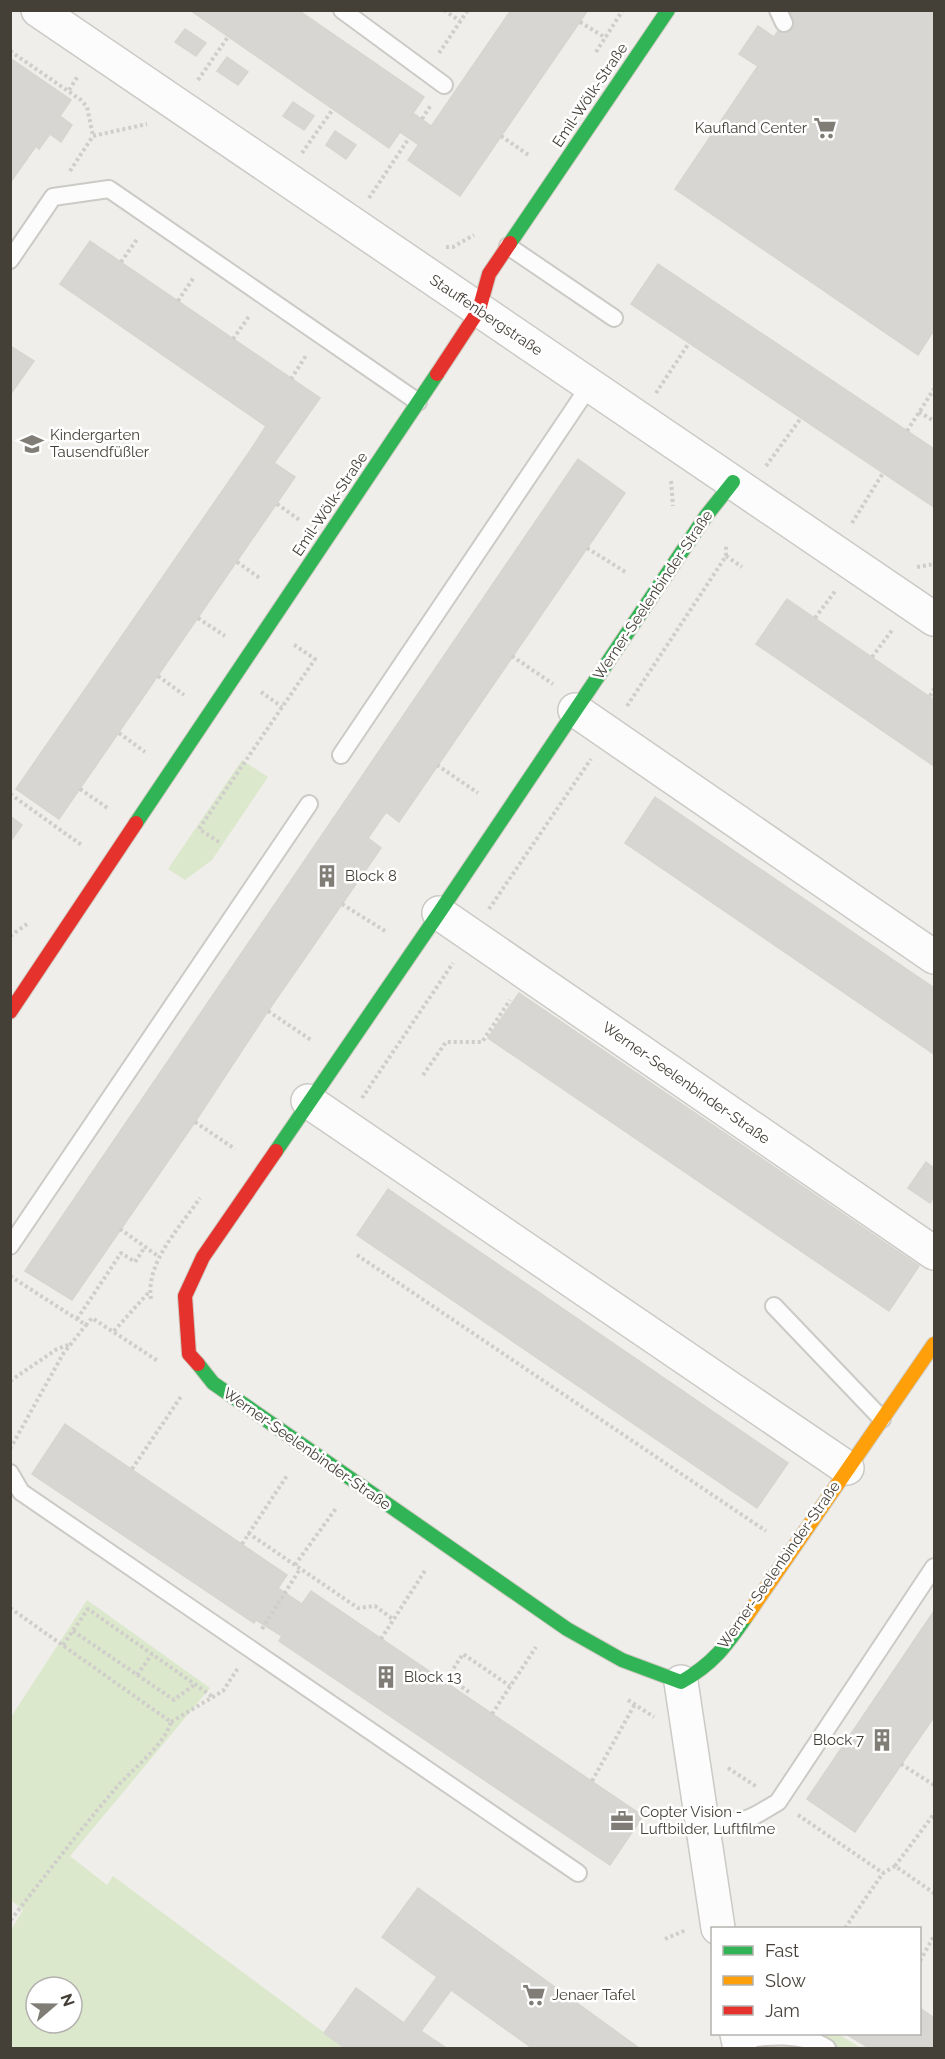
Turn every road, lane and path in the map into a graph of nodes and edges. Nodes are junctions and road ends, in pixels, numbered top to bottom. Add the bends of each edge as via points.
1 (38, 10) edge
2 (342, 10) edge
3 (444, 10) edge
4 (624, 10) edge
5 (668, 10) edge
6 (460, 21) dead end
7 (580, 22) dead end
8 (228, 37) dead end
9 (606, 38) junction
10 (10, 51) edge
11 (593, 58) dead end
12 (80, 73) dead end
13 (444, 85) dead end
14 (194, 87) dead end
15 (69, 90) junction
16 (333, 109) dead end
17 (145, 117) dead end
18 (93, 136) junction
19 (501, 136) dead end
20 (409, 138) dead end
21 (536, 146) dead end
22 (530, 156) junction
23 (298, 158) dead end
24 (524, 164) dead end
25 (53, 197) junction
26 (365, 203) dead end
27 (481, 231) dead end
28 (139, 237) dead end
29 (508, 246) junction
30 (444, 247) dead end
31 (12, 255) edge
32 (121, 262) dead end
33 (194, 277) dead end
34 (177, 301) dead end
35 (479, 310) junction
36 (249, 317) dead end
37 (614, 318) dead end
38 (233, 339) dead end
39 (689, 343) dead end
40 (305, 357) dead end
41 (291, 379) dead end
42 (590, 385) junction
43 (934, 389) edge
44 (652, 398) dead end
45 (418, 402) junction
46 (919, 412) junction
47 (801, 418) dead end
48 (934, 421) edge
49 (907, 431) dead end
50 (883, 473) dead end
51 (747, 478) junction
52 (277, 504) dead end
53 (303, 522) dead end
54 (852, 523) dead end
55 (587, 548) dead end
56 (726, 556) dead end
57 (237, 562) dead end
58 (742, 567) dead end
59 (627, 573) dead end
60 (263, 581) dead end
61 (838, 588) dead end
62 (198, 618) dead end
63 (815, 618) dead end
64 (934, 619) edge
65 (231, 627) dead end
66 (267, 627) junction
67 (895, 627) dead end
68 (512, 656) dead end
69 (872, 657) dead end
70 (158, 676) dead end
71 (553, 684) dead end
72 (934, 689) edge
73 (930, 696) dead end
74 (179, 705) dead end
75 (575, 710) junction
76 (119, 733) dead end
77 (341, 754) dead end
78 (141, 762) dead end
79 (437, 765) dead end
80 (80, 789) dead end
81 (10, 794) edge
82 (478, 794) dead end
83 (116, 800) dead end
84 (309, 804) dead end
85 (110, 810) junction
86 (104, 819) dead end
87 (219, 842) dead end
88 (85, 847) dead end
89 (342, 904) dead end
90 (439, 913) junction
91 (32, 920) dead end
92 (386, 931) dead end
93 (10, 936) edge
94 (934, 957) edge
95 (528, 975) junction
96 (11, 1008) edge
97 (268, 1011) dead end
98 (311, 1040) dead end
99 (423, 1075) dead end
100 (308, 1101) junction
101 (195, 1122) dead end
102 (235, 1149) dead end
103 (120, 1229) dead end
104 (10, 1246) edge
105 (145, 1247) junction
106 (934, 1253) edge
107 (357, 1255) dead end
108 (159, 1257) dead end
109 (153, 1271) dead end
110 (10, 1276) edge
111 (149, 1291) junction
112 (151, 1301) dead end
113 (774, 1306) dead end
114 (77, 1319) junction
115 (86, 1325) junction
116 (114, 1331) junction
117 (72, 1344) junction
118 (934, 1344) edge
119 (160, 1353) dead end
120 (10, 1381) edge
121 (177, 1387) dead end
122 (182, 1395) junction
123 (187, 1403) dead end
124 (882, 1419) junction
125 (10, 1449) edge
126 (280, 1467) dead end
127 (847, 1468) junction
128 (132, 1469) dead end
129 (10, 1473) edge
130 (346, 1512) dead end
131 (766, 1532) dead end
132 (248, 1533) junction
133 (242, 1544) dead end
134 (419, 1562) dead end
135 (295, 1566) junction
136 (934, 1567) edge
137 (300, 1569) junction
138 (10, 1608) edge
139 (394, 1620) junction
140 (73, 1630) junction
141 (381, 1639) dead end
142 (540, 1642) dead end
143 (63, 1645) junction
144 (250, 1648) junction
145 (152, 1654) junction
146 (137, 1675) junction
147 (681, 1682) junction
148 (195, 1684) junction
149 (510, 1686) junction
150 (469, 1692) dead end
151 (213, 1697) junction
152 (625, 1698) dead end
153 (635, 1704) junction
154 (492, 1714) dead end
155 (658, 1720) dead end
156 (171, 1722) junction
157 (901, 1764) dead end
158 (723, 1765) dead end
159 (592, 1781) dead end
160 (934, 1785) edge
161 (778, 1802) junction
162 (701, 1814) junction
163 (934, 1815) edge
164 (895, 1866) junction
165 (883, 1873) junction
166 (578, 1874) dead end
167 (934, 1893) edge
168 (10, 1921) edge
169 (846, 1927) edge
170 (705, 1928) edge
171 (934, 1936) edge
172 (665, 1939) dead end
173 (921, 1959) edge
174 (738, 2041) edge
175 (827, 2049) edge

1 - 35 street, Stauffenbergstraße
2 - 13 lane
3 - 6 path
4 - 9 path
5 - 29 street, Emil-Wölk-Straße
7 - 9 path
8 - 14 path
9 - 11 path
10 - 15 path
12 - 15 path
15 - 18 path via 87,107
16 - 23 path
17 - 18 path via 154,123
18 - 25 path
19 - 22 path
20 - 26 path
21 - 22 path
22 - 24 path
25 - 31 lane
25 - 45 lane via 109,189
27 - 30 path via 453,247
28 - 32 path
29 - 35 street, Emil-Wölk-Straße via 489,274
29 - 37 lane
33 - 34 path
35 - 42 street, Stauffenbergstraße
35 - 45 street, Emil-Wölk-Straße
36 - 38 path
39 - 44 path
40 - 41 path
42 - 51 street, Stauffenbergstraße
42 - 77 lane
43 - 46 path
45 - 66 street, Emil-Wölk-Straße
46 - 48 path
46 - 49 path
47 - 51 path
50 - 54 path
51 - 64 street, Stauffenbergstraße
51 - 75 street, Werner-Seelenbinder-Straße via 706,516
52 - 53 path
55 - 59 path
56 - 58 path
57 - 60 path
61 - 63 path
62 - 65 path via 225,636
66 - 87 path via 315,659 199,829
66 - 96 street, Emil-Wölk-Straße
67 - 69 path
68 - 71 path
70 - 74 path via 185,695
72 - 73 path
75 - 90 street, Werner-Seelenbinder-Straße
75 - 94 street
76 - 78 path via 147,753
79 - 82 path
80 - 85 path
81 - 88 path
83 - 85 path
84 - 104 lane
85 - 86 path
89 - 92 path
90 - 95 street, Werner-Seelenbinder-Straße
90 - 100 street, Werner-Seelenbinder-Straße
91 - 93 path
95 - 99 path via 482,1042 446,1042
95 - 106 street, Werner-Seelenbinder-Straße
97 - 98 path
100 - 127 street, Werner-Seelenbinder-Straße
100 - 147 street, Werner-Seelenbinder-Straße via 194,1276 185,1296 189,1354 213,1383 583,1639 652,1673
101 - 102 path
103 - 105 path
105 - 108 path
105 - 114 path via 135,1262 122,1253
107 - 131 path
109 - 111 path
110 - 114 path
111 - 112 path
111 - 116 path
113 - 124 lane
114 - 115 path
115 - 116 path via 92,1317
115 - 117 path
116 - 119 path via 162,1364
117 - 120 path via 57,1349
117 - 125 path
118 - 124 street, Werner-Seelenbinder-Straße
121 - 122 path
122 - 123 path
122 - 128 path
124 - 127 street, Werner-Seelenbinder-Straße
126 - 132 path via 289,1473
127 - 147 street, Werner-Seelenbinder-Straße via 723,1650
129 - 144 lane via 21,1492
130 - 135 path via 337,1506
132 - 133 path
132 - 135 path
134 - 139 path via 427,1568
135 - 137 path
136 - 161 lane
137 - 139 path via 358,1608 375,1606
137 - 144 path
138 - 143 path
139 - 141 path
140 - 143 path
140 - 145 path via 88,1609
140 - 146 path
142 - 149 path
143 - 156 path
144 - 151 path via 223,1691
144 - 166 lane
145 - 146 path
145 - 148 path
146 - 148 path via 174,1700
147 - 162 street
148 - 151 path
149 - 150 path via 463,1654 448,1677
149 - 154 path
151 - 156 path
152 - 153 path
153 - 155 path
153 - 159 path
156 - 168 path via 167,1734 117,1786
157 - 160 path
158 - 161 path
161 - 162 lane via 748,1820 732,1822
161 - 165 path
162 - 170 street
163 - 164 path
164 - 165 path
164 - 167 path
165 - 169 path
170 - 172 path
171 - 173 path
174 - 175 lane via 774,2035 818,2043

